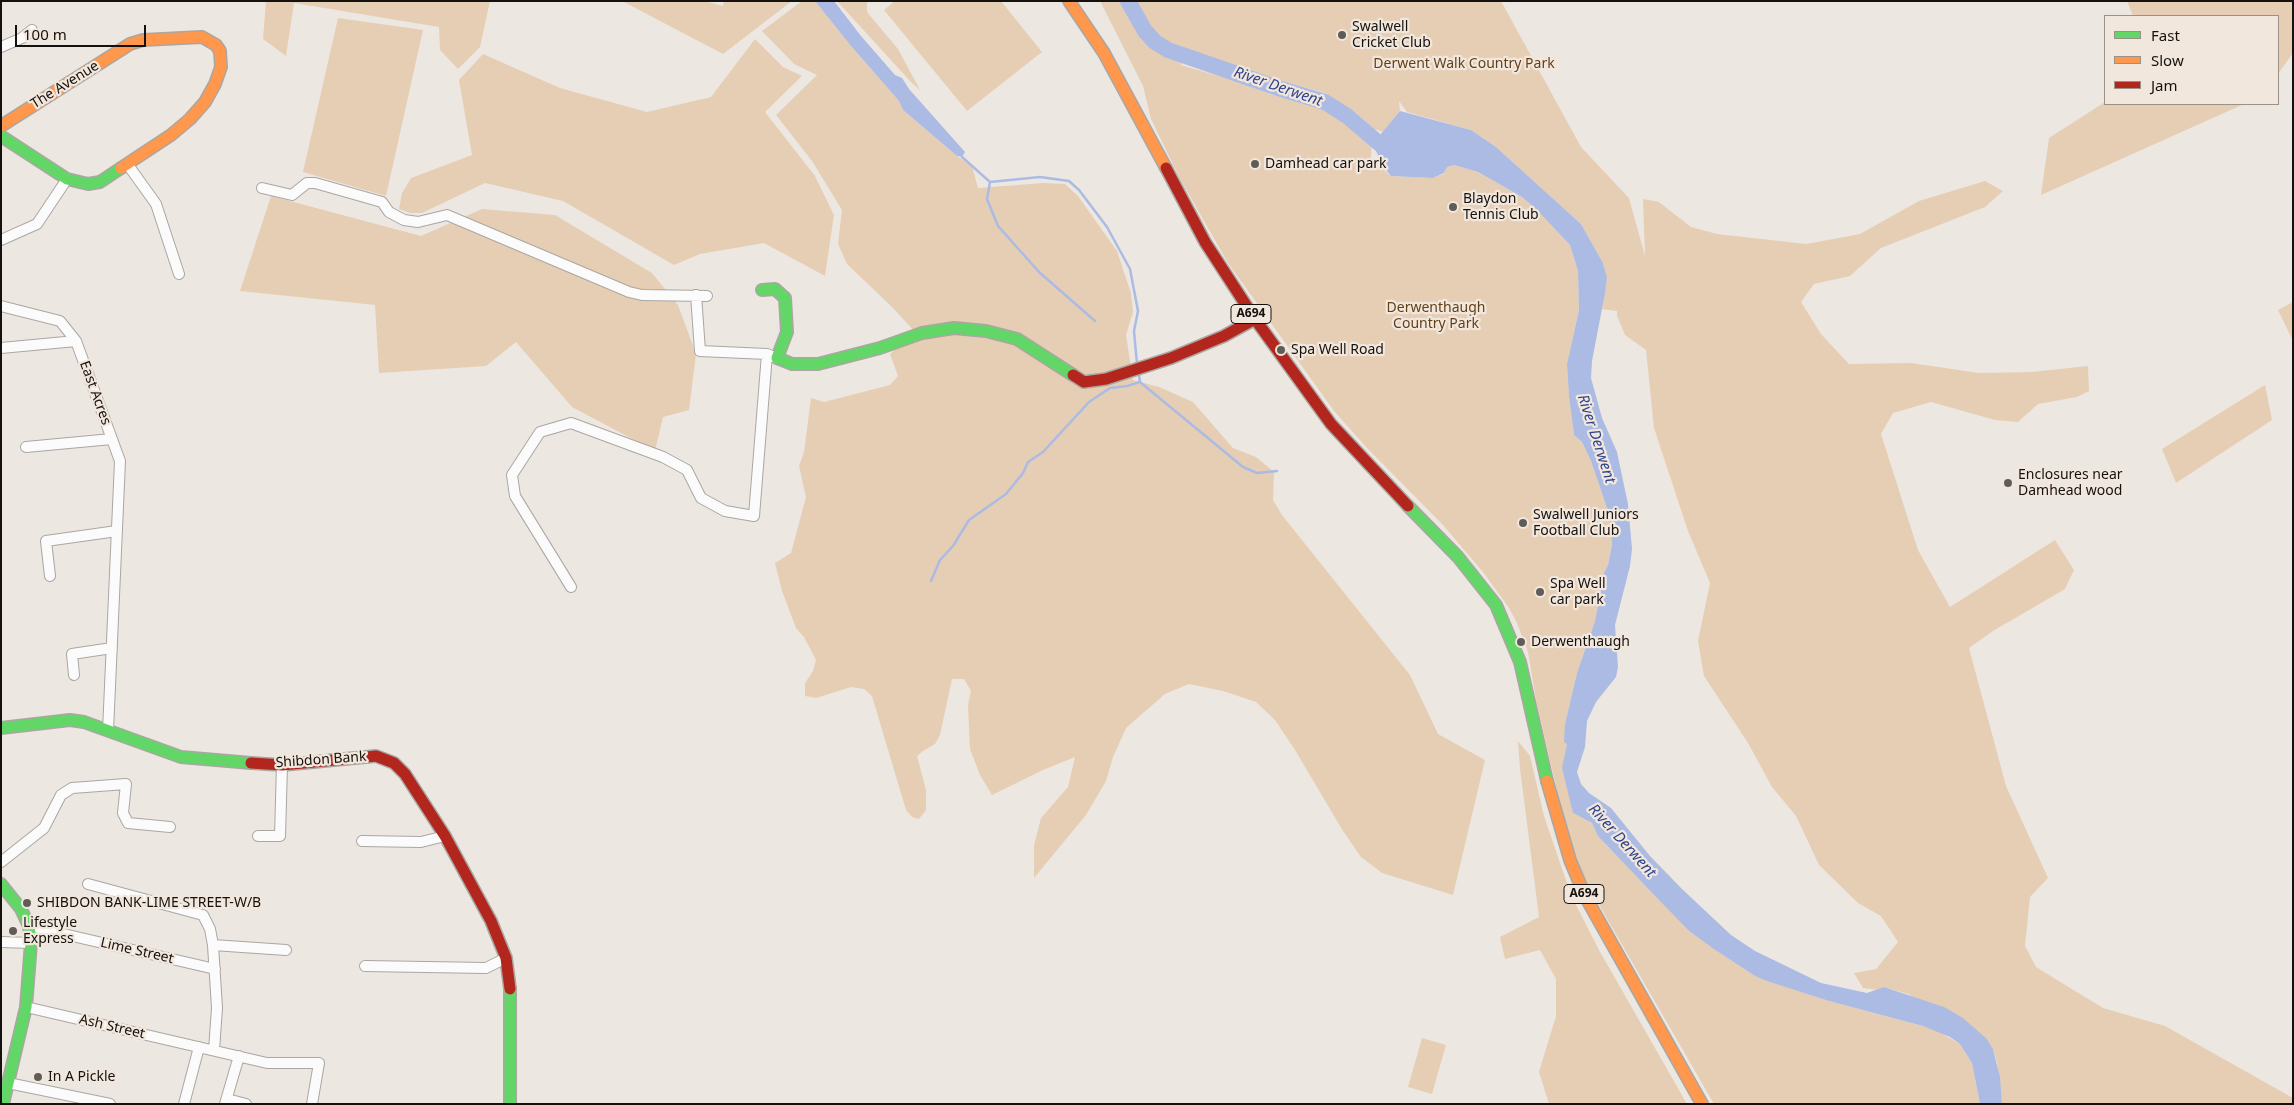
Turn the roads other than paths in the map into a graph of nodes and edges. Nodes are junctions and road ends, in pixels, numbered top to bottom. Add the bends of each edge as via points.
1 (1070, 1) edge
2 (32, 30) dead end
3 (1, 47) edge
4 (1, 126) edge
5 (1, 136) edge
6 (128, 165) junction
7 (67, 179) junction
8 (262, 188) dead end
9 (1, 240) edge
10 (179, 274) dead end
11 (762, 290) dead end
12 (696, 295) junction
13 (707, 296) dead end
14 (1, 306) edge
15 (1255, 319) junction
16 (76, 341) junction
17 (1, 348) edge
18 (772, 356) junction
19 (112, 439) junction
20 (26, 447) dead end
21 (117, 532) junction
22 (50, 576) dead end
23 (571, 587) dead end
24 (112, 648) junction
25 (74, 675) dead end
26 (1, 728) edge
27 (108, 730) junction
28 (282, 765) junction
29 (170, 827) dead end
30 (258, 836) dead end
31 (445, 836) junction
32 (362, 841) dead end
33 (1, 862) edge
34 (1, 884) edge
35 (88, 884) dead end
36 (30, 926) junction
37 (1, 942) edge
38 (31, 943) junction
39 (213, 945) junction
40 (286, 950) dead end
41 (506, 958) junction
42 (365, 966) dead end
43 (215, 969) junction
44 (26, 1007) junction
45 (199, 1047) junction
46 (214, 1050) junction
47 (239, 1056) junction
48 (8, 1082) junction
49 (226, 1101) edge
50 (3, 1104) edge
51 (110, 1104) edge
52 (184, 1104) edge
53 (246, 1104) edge
54 (312, 1104) edge
55 (510, 1104) edge
56 (1702, 1104) edge

1 - 15 street, A694 via 1104,53 1205,242
2 - 3 street
4 - 6 street, The Avenue via 130,44 143,40 202,37 216,45 222,58 221,67 205,102 171,136
5 - 7 street
6 - 7 street via 100,182 88,184
6 - 10 street via 156,204
7 - 9 street via 36,224
8 - 12 street via 292,195 308,183 315,183 382,202 389,212 404,220 418,222 447,215 628,292
11 - 18 street via 775,290 785,298 787,332
12 - 13 street
12 - 18 street via 700,351
14 - 16 street, East Acres via 60,321
15 - 18 street via 1224,336 1151,364 1120,375 1084,382 1018,339 954,328 922,333 818,364 792,364
15 - 56 street, A694 via 1331,424 1458,557 1496,605 1520,662 1548,787 1570,860 1585,896
16 - 17 street
16 - 19 street, East Acres
18 - 23 street via 754,516 725,511 701,498 686,470 662,457 571,423 540,432 512,475 515,496
19 - 20 street
19 - 21 street, East Acres via 120,461
21 - 22 street via 46,541
21 - 24 street, East Acres
24 - 25 street via 72,654
24 - 27 street, East Acres
26 - 27 street, Shibdon Bank via 70,720
27 - 28 street, Shibdon Bank via 181,757
28 - 30 street via 280,836
28 - 31 street, Shibdon Bank via 376,756 394,763 405,774
29 - 33 street via 128,823 123,813 126,784 72,788 61,796 44,828
31 - 32 street via 421,842
31 - 41 street, Shibdon Bank via 492,921
34 - 36 street
35 - 39 street via 203,915
36 - 38 street
36 - 43 street, Lime Street
37 - 38 street
38 - 44 street
39 - 40 street
39 - 43 street
41 - 42 street via 486,968
41 - 55 street, Shibdon Bank via 510,990
43 - 46 street
44 - 45 street, Ash Street
44 - 48 street
45 - 46 street, Ash Street
45 - 52 street
46 - 47 street, Ash Street
47 - 49 street
47 - 54 street, Ash Street via 267,1063 319,1063
48 - 50 street
48 - 51 street
49 - 53 street

